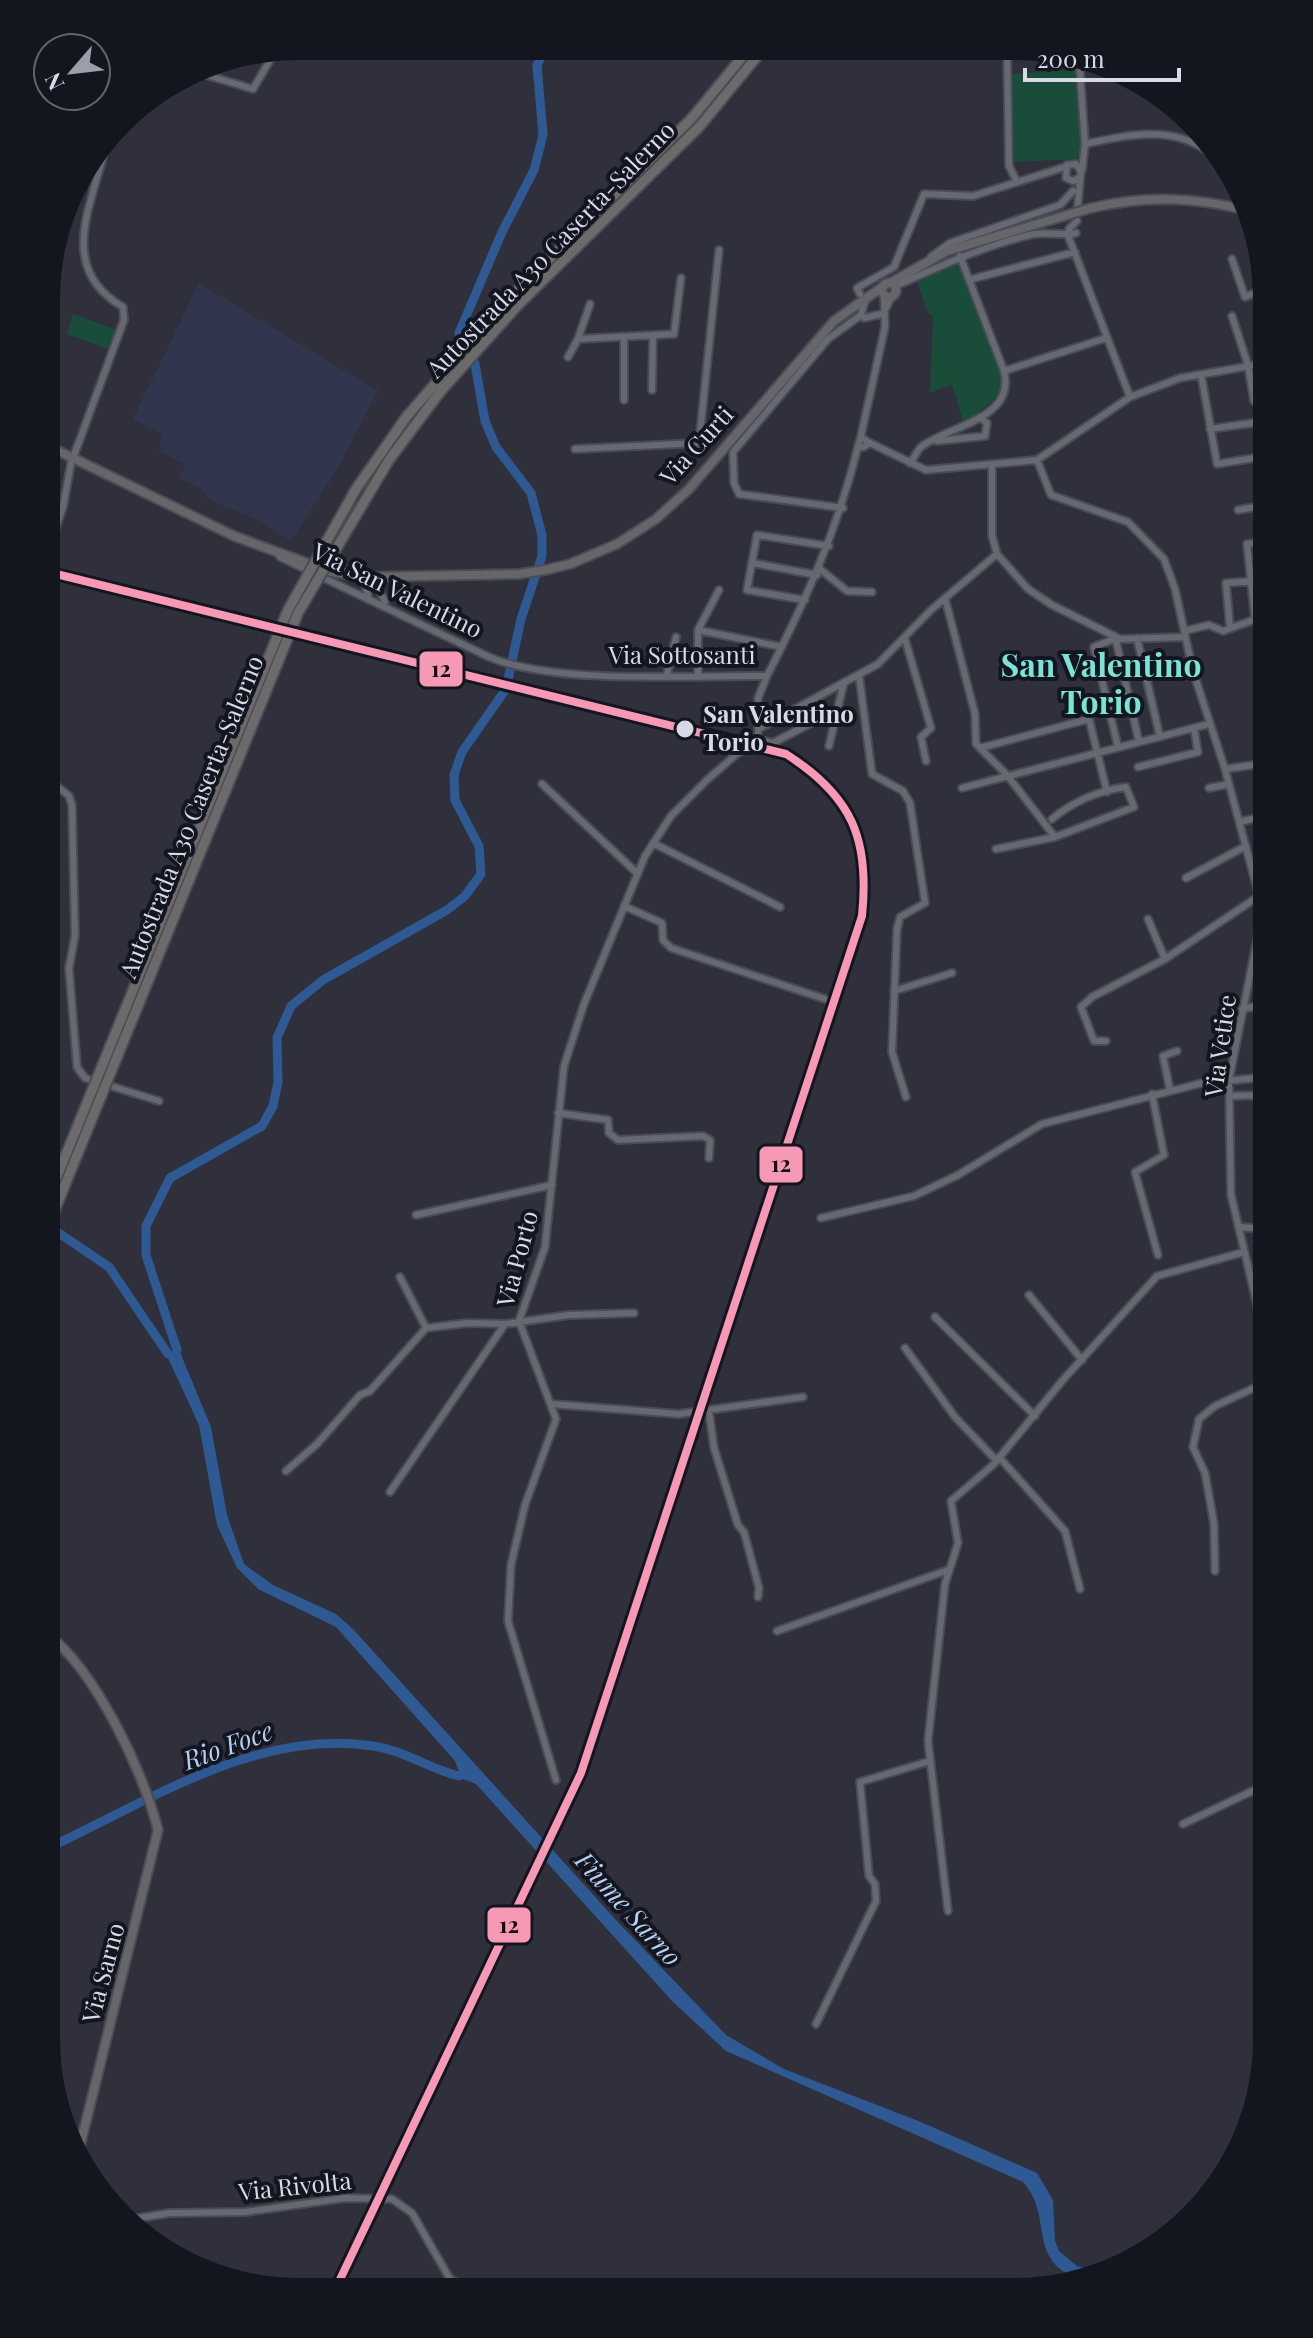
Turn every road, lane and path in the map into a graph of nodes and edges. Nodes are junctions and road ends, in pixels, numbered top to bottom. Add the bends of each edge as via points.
1 (740, 60) edge
2 (754, 60) edge
3 (1007, 60) edge
4 (269, 62) edge
5 (1080, 70) edge
6 (213, 77) edge
7 (1085, 144) junction
8 (1197, 145) edge
9 (1084, 157) junction
10 (1074, 163) junction
11 (101, 164) edge
12 (1065, 167) junction
13 (1054, 174) junction
14 (1080, 175) junction
15 (1066, 178) junction
16 (1017, 182) junction
17 (1073, 191) junction
18 (1076, 200) junction
19 (1234, 207) edge
20 (1072, 234) junction
21 (719, 250) dead end
22 (1075, 250) junction
23 (960, 256) junction
24 (931, 258) junction
25 (1232, 259) dead end
26 (681, 278) dead end
27 (972, 279) junction
28 (892, 288) junction
29 (860, 294) dead end
30 (1253, 294) edge
31 (514, 301) junction
32 (865, 301) dead end
33 (590, 304) dead end
34 (886, 310) junction
35 (861, 315) junction
36 (1232, 316) dead end
37 (653, 336) junction
38 (1106, 338) junction
39 (578, 339) junction
40 (624, 339) junction
41 (568, 357) dead end
42 (1253, 364) edge
43 (1248, 365) junction
44 (1004, 371) junction
45 (1201, 374) junction
46 (652, 390) dead end
47 (1253, 395) edge
48 (1130, 397) junction
49 (624, 400) dead end
50 (980, 417) junction
51 (1253, 423) edge
52 (1210, 429) junction
53 (934, 441) junction
54 (864, 443) junction
55 (575, 449) dead end
56 (60, 452) edge
57 (73, 458) junction
58 (1253, 458) edge
59 (1037, 460) junction
60 (910, 463) junction
61 (992, 466) junction
62 (1253, 507) edge
63 (843, 508) junction
64 (1238, 510) dead end
65 (60, 516) edge
66 (1253, 543) edge
67 (829, 546) junction
68 (273, 553) junction
69 (997, 554) junction
70 (753, 563) junction
71 (819, 572) junction
72 (519, 574) joint
73 (373, 577) junction
74 (1252, 581) junction
75 (719, 590) dead end
76 (872, 592) dead end
77 (1253, 592) edge
78 (945, 598) junction
79 (369, 600) junction
80 (805, 600) junction
81 (385, 602) dead end
82 (1253, 620) edge
83 (1230, 628) junction
84 (698, 630) junction
85 (1185, 634) junction
86 (676, 637) dead end
87 (1116, 637) junction
88 (1137, 638) junction
89 (905, 639) junction
90 (782, 647) junction
91 (504, 662) joint
92 (667, 675) junction
93 (698, 675) junction
94 (859, 675) junction
95 (767, 676) junction
96 (844, 682) junction
97 (811, 723) dead end
98 (1209, 724) junction
99 (760, 728) junction
100 (1194, 728) junction
101 (1160, 737) junction
102 (758, 742) junction
103 (1139, 742) junction
104 (829, 746) dead end
105 (1118, 747) junction
106 (980, 748) junction
107 (1097, 753) junction
108 (926, 761) dead end
109 (1253, 765) edge
110 (1138, 767) dead end
111 (1225, 769) junction
112 (1007, 775) junction
113 (542, 784) dead end
114 (1229, 784) junction
115 (962, 788) dead end
116 (1209, 788) dead end
117 (60, 789) edge
118 (1107, 792) junction
119 (1052, 819) dead end
120 (1253, 819) edge
121 (1240, 822) junction
122 (1055, 837) junction
123 (653, 843) junction
124 (1246, 846) junction
125 (996, 849) dead end
126 (1253, 872) edge
127 (638, 874) junction
128 (1186, 878) dead end
129 (1253, 900) edge
130 (624, 906) junction
131 (780, 907) dead end
132 (1148, 919) dead end
133 (1165, 959) junction
134 (1253, 969) edge
135 (952, 973) dead end
136 (894, 991) junction
137 (825, 999) dead end
138 (1253, 1007) edge
139 (1242, 1009) junction
140 (1106, 1041) dead end
141 (1177, 1051) dead end
142 (1253, 1078) edge
143 (1229, 1080) junction
144 (1170, 1090) junction
145 (1152, 1094) junction
146 (1253, 1095) edge
147 (1230, 1096) junction
148 (906, 1097) dead end
149 (159, 1101) dead end
150 (558, 1113) junction
151 (709, 1158) dead end
152 (60, 1169) edge
153 (552, 1185) junction
154 (60, 1197) edge
155 (416, 1215) dead end
156 (821, 1218) dead end
157 (1239, 1227) junction
158 (1252, 1228) edge
159 (1244, 1252) junction
160 (1158, 1255) dead end
161 (400, 1277) dead end
162 (1252, 1286) edge
163 (1029, 1295) dead end
164 (634, 1313) dead end
165 (935, 1317) dead end
166 (519, 1321) junction
167 (505, 1324) junction
168 (426, 1328) junction
169 (905, 1348) dead end
170 (1082, 1360) junction
171 (1252, 1389) edge
172 (803, 1397) dead end
173 (552, 1404) junction
174 (709, 1411) junction
175 (1035, 1416) junction
176 (998, 1459) junction
177 (286, 1471) dead end
178 (390, 1492) dead end
179 (948, 1570) junction
180 (1215, 1571) dead end
181 (1080, 1589) dead end
182 (758, 1597) dead end
183 (777, 1631) dead end
184 (60, 1646) edge
185 (930, 1761) junction
186 (556, 1780) dead end
187 (1252, 1791) edge
188 (1183, 1824) dead end
189 (948, 1911) dead end
190 (816, 2024) dead end
191 (82, 2138) edge
192 (140, 2218) edge
193 (449, 2278) edge

1 - 31 highway, Autostrada A30 Caserta-Salerno via 692,118
2 - 31 highway, Autostrada A30 Caserta-Salerno via 700,126
3 - 16 street via 1009,166
4 - 6 street via 253,89
5 - 7 street
7 - 8 street via 1152,133
7 - 9 street
9 - 10 street
9 - 14 street
10 - 12 street
10 - 14 street
11 - 57 street via 86,227 84,261 95,287 123,307 124,320
12 - 13 street
12 - 15 street
13 - 15 street
13 - 16 street
14 - 15 street
14 - 18 street
15 - 17 street
16 - 29 street via 973,196 924,194 894,267 857,288
17 - 18 street
17 - 24 street via 1060,205 950,243
18 - 20 street
19 - 24 main road, bridge via 1171,197 1132,199
20 - 22 street
20 - 23 street via 1036,234
21 - 55 street via 699,443
22 - 27 street
22 - 38 street
23 - 27 street
23 - 28 street
24 - 28 main road
25 - 30 street via 1245,297
26 - 37 street via 674,334
27 - 44 street
28 - 34 street, Via Sottosanti
28 - 72 main road, Via Curti via 871,292 834,321 689,489 656,519 617,544 559,567
31 - 152 highway, Autostrada A30 Caserta-Salerno, bridge via 407,416 356,489 288,610
31 - 154 highway, Autostrada A30 Caserta-Salerno, bridge via 389,460 298,613
32 - 35 street
33 - 39 street
34 - 35 street via 868,318
34 - 54 street, Via Sottosanti
35 - 63 street via 828,339 733,452 739,494
36 - 43 street
37 - 40 street
37 - 46 street
38 - 44 street
38 - 48 street
39 - 40 street
39 - 41 street
40 - 49 street
42 - 43 street
43 - 45 street
43 - 47 street
44 - 50 street via 1001,399
45 - 48 street
45 - 52 street
48 - 59 street
50 - 53 street
50 - 53 street via 987,423 985,436
51 - 52 street
52 - 58 street via 1217,464
53 - 60 street via 921,447
54 - 60 street
54 - 63 street, Via Sottosanti via 856,454
56 - 57 main road, Via San Valentino
57 - 65 street
57 - 68 main road, Via San Valentino
59 - 61 street
59 - 85 street, Via Vetice via 1051,495 1128,522 1164,559
60 - 61 street via 935,470
61 - 69 street via 989,523
62 - 64 street
63 - 67 street, Via Sottosanti
66 - 74 street via 1247,544
67 - 70 street via 757,535
67 - 71 street, Via Sottosanti
68 - 73 main road, Via San Valentino via 331,572
68 - 79 street, Via San Valentino
69 - 78 street
69 - 87 street via 1028,589
70 - 71 street
70 - 80 street via 747,590
71 - 76 street via 847,591
71 - 80 street, Via Sottosanti
72 - 73 main road, Via San Valentino
73 - 79 street via 365,584
73 - 81 street
74 - 77 street
74 - 83 street via 1226,583
75 - 84 street
78 - 89 street
78 - 106 street
79 - 91 street, Via San Valentino
80 - 90 street, Via Sottosanti
82 - 83 street
83 - 85 street via 1209,625
84 - 90 street
84 - 93 street
85 - 88 street
85 - 98 street, Via Vetice
86 - 92 street
87 - 88 street
87 - 103 street
87 - 105 street via 1094,647
88 - 101 street
89 - 94 street
89 - 108 street via 931,728 921,737
90 - 95 street, Via Sottosanti
91 - 92 street, Via Sottosanti via 594,675
92 - 93 street, Via Sottosanti
93 - 95 street, Via Sottosanti
94 - 96 street
94 - 136 street via 872,774 903,791 910,803 925,903 898,923
95 - 99 street via 758,698
96 - 99 street
96 - 104 street
97 - 102 street, Via Porto via 773,743
98 - 100 street
98 - 111 street, Via Vetice
99 - 102 street
100 - 101 street
100 - 110 street via 1198,752
101 - 103 street
102 - 123 street, Via Porto via 708,779
103 - 105 street
105 - 107 street
106 - 107 street via 1089,719
106 - 112 street
107 - 112 street
107 - 118 street
109 - 111 street
111 - 114 street, Via Vetice
112 - 115 street
112 - 122 street
113 - 127 street
114 - 116 street
114 - 121 street, Via Vetice
117 - 149 street via 72,805 75,936 69,968 77,1067 85,1078
118 - 119 street via 1069,804
118 - 122 street via 1126,787 1134,807
120 - 121 street
121 - 124 street, Via Vetice
122 - 125 street
123 - 127 street, Via Porto
123 - 131 street
124 - 126 street, Via Vetice
124 - 128 street
127 - 130 street, Via Porto
129 - 133 street
130 - 137 street via 662,923 663,940 671,948
130 - 150 street, Via Porto via 569,1052
132 - 133 street
133 - 140 street via 1081,1007 1094,1041
134 - 139 street, Via Vetice
135 - 136 street
136 - 148 street via 892,1052
138 - 139 street
139 - 143 street, Via Vetice
141 - 144 street via 1163,1056
142 - 143 street
143 - 144 street
143 - 147 street, Via Vetice
144 - 145 street
145 - 156 street via 1042,1124 914,1196
145 - 160 street via 1164,1155 1135,1172
146 - 147 street
147 - 157 street, Via Vetice via 1231,1195
150 - 151 street via 608,1120 609,1133 618,1140 703,1136 710,1140
150 - 153 street, Via Porto
153 - 155 street
153 - 166 street, Via Porto via 545,1247
157 - 158 street
157 - 159 street, Via Vetice
159 - 162 street, Via Vetice
159 - 170 street via 1157,1276
161 - 168 street
163 - 170 street
164 - 166 street
165 - 175 street
166 - 167 street
166 - 173 street, Via Porto
167 - 168 street
167 - 178 street
168 - 177 street via 370,1391
169 - 176 street via 955,1417
170 - 175 street
171 - 180 street via 1199,1419 1193,1447 1205,1473
172 - 174 street
173 - 174 street via 669,1414
173 - 186 street, Via Porto via 556,1419 525,1505 511,1565 508,1621
174 - 182 street via 714,1448 744,1532
175 - 176 street
176 - 179 street via 951,1501 958,1543
176 - 181 street via 1065,1531
179 - 183 street
179 - 185 street via 933,1672
184 - 191 main road, Via Sarno via 95,1688 152,1806 158,1830
185 - 189 street
185 - 190 street via 860,1782 876,1901
187 - 188 street
192 - 193 street, Via Rivolta via 245,2212 345,2198 392,2199 412,2213

